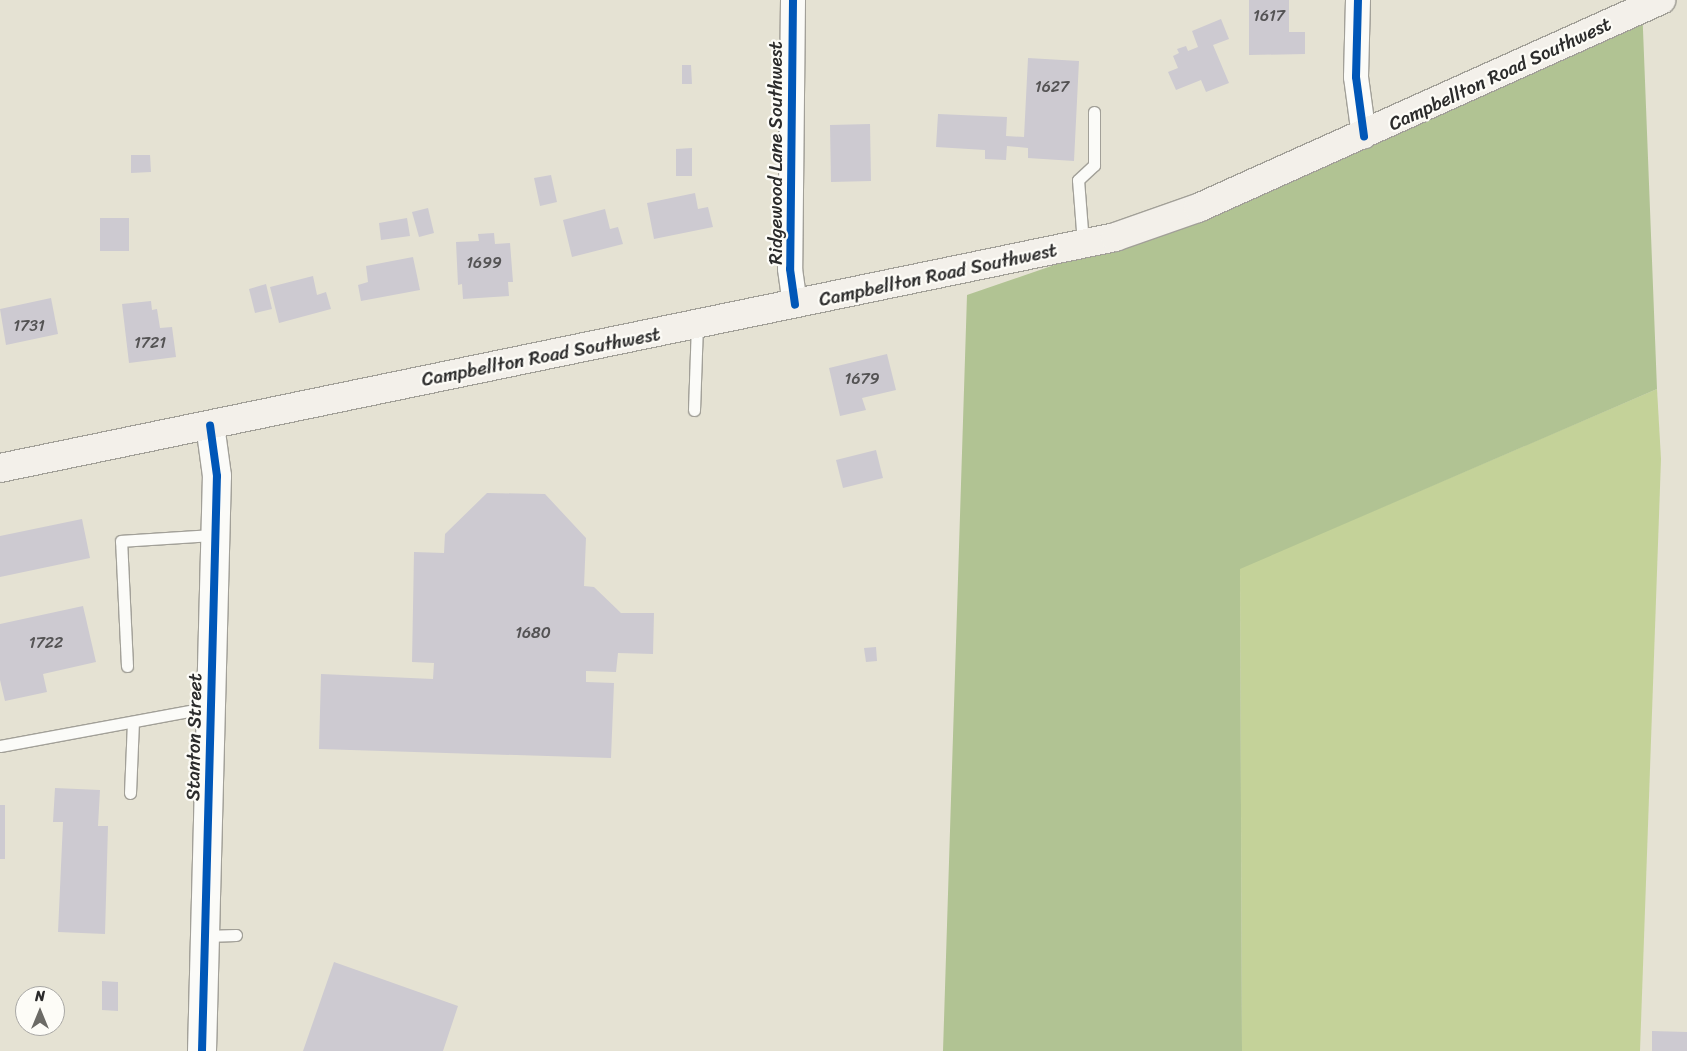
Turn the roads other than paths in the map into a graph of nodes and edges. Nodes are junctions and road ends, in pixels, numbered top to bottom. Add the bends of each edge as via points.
1 (793, 0) edge
2 (1358, 0) edge
3 (1661, 0) edge
4 (1094, 112) dead end
5 (1364, 136) junction
6 (1083, 243) junction
7 (795, 305) junction
8 (697, 326) junction
9 (694, 410) dead end
10 (210, 425) junction
11 (0, 468) edge
12 (215, 535) junction
13 (127, 666) dead end
14 (210, 707) junction
15 (132, 722) junction
16 (0, 746) edge
17 (130, 793) dead end
18 (236, 935) dead end
19 (205, 936) junction
20 (202, 1051) edge

1 - 7 street, Ridgewood Lane Southwest via 790,269
2 - 5 street via 1356,77
3 - 5 main road, Campbellton Road Southwest
4 - 6 lane via 1094,165 1078,180
5 - 6 main road, Campbellton Road Southwest via 1198,208 1115,237
6 - 7 main road, Campbellton Road Southwest
7 - 8 main road, Campbellton Road Southwest
8 - 9 lane
8 - 10 main road, Campbellton Road Southwest
10 - 11 main road, Campbellton Road Southwest
10 - 12 street, Stanton Street via 216,476
12 - 13 lane via 121,542
12 - 14 street, Stanton Street
14 - 15 lane
14 - 19 street, Stanton Street
15 - 16 lane
15 - 17 lane
18 - 19 lane
19 - 20 street, Stanton Street

